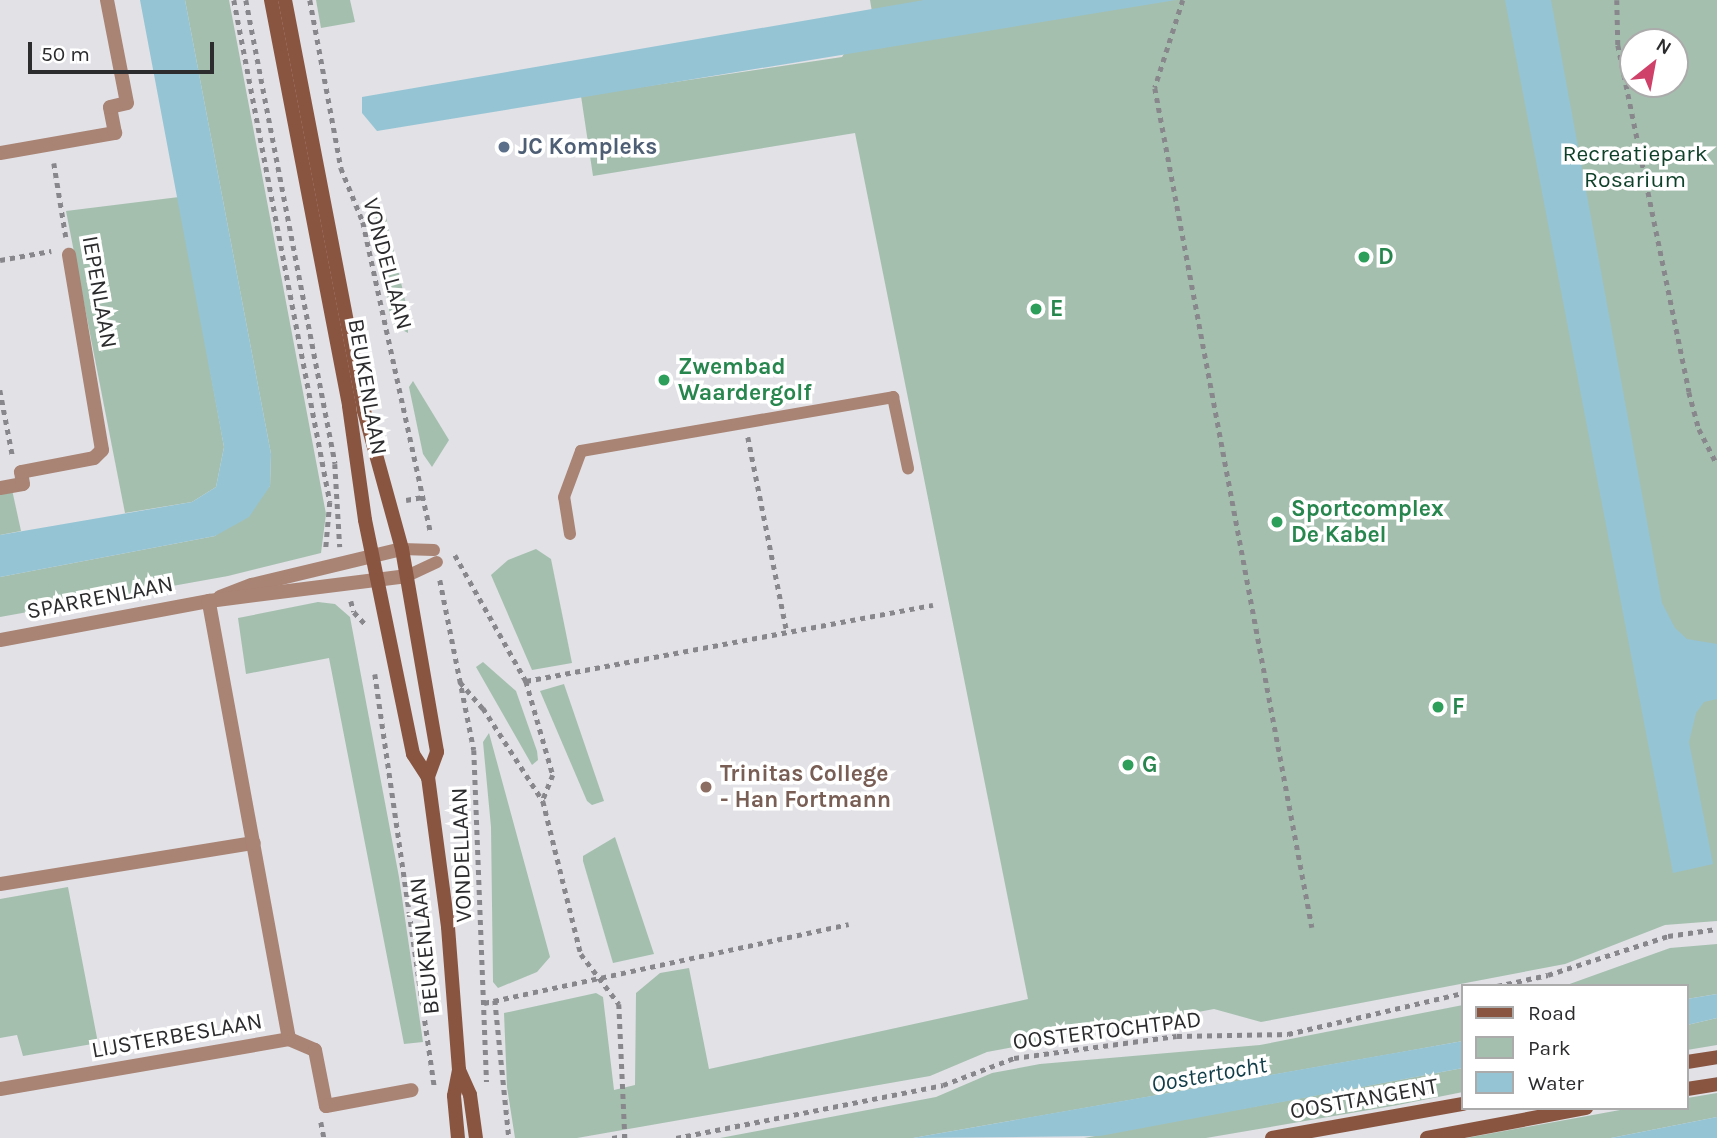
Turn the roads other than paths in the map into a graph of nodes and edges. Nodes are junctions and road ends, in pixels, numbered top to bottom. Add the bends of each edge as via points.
1 (107, 0) edge
2 (271, 0) edge
3 (285, 0) edge
4 (0, 153) edge
5 (69, 255) road end
6 (908, 468) dead end
7 (0, 488) edge
8 (570, 534) dead end
9 (402, 550) junction
10 (372, 555) junction
11 (407, 576) junction
12 (378, 581) junction
13 (209, 601) junction
14 (0, 640) edge
15 (428, 777) junction
16 (254, 843) junction
17 (0, 884) edge
18 (289, 1040) junction
19 (1717, 1057) edge
20 (1689, 1062) edge
21 (459, 1070) junction
22 (1717, 1084) edge
23 (0, 1089) edge
24 (1689, 1089) edge
25 (412, 1090) dead end
26 (1462, 1104) edge
27 (1575, 1110) edge
28 (458, 1138) edge
29 (476, 1138) edge
30 (1272, 1138) edge
31 (1427, 1138) edge

1 - 4 street via 127,103 110,107 115,133
2 - 10 street, BEUKENLAAN via 349,406
3 - 9 street, BEUKENLAAN via 365,411
5 - 7 street, IEPENLAAN via 102,447 94,458 21,472 23,484
6 - 8 lane via 893,397 581,451 564,497
9 - 10 street, SPARRENLAAN
9 - 11 street, BEUKENLAAN
9 - 11 lane via 435,555
10 - 12 street, BEUKENLAAN
10 - 13 street, SPARRENLAAN via 251,585
11 - 12 street, SPARRENLAAN
11 - 15 street, BEUKENLAAN via 437,752
12 - 13 street, SPARRENLAAN
12 - 15 street, BEUKENLAAN via 413,754
13 - 14 street, SPARRENLAAN
13 - 16 street, LIJSTERBESLAAN
15 - 21 street, BEUKENLAAN via 448,927
16 - 17 street
16 - 18 street, LIJSTERBESLAAN
18 - 23 street, LIJSTERBESLAAN
18 - 25 street via 315,1050 326,1106
19 - 20 street
21 - 28 street, BEUKENLAAN via 454,1096
21 - 29 street, BEUKENLAAN via 470,1095
22 - 24 street
26 - 30 street, OOSTTANGENT
27 - 31 street

